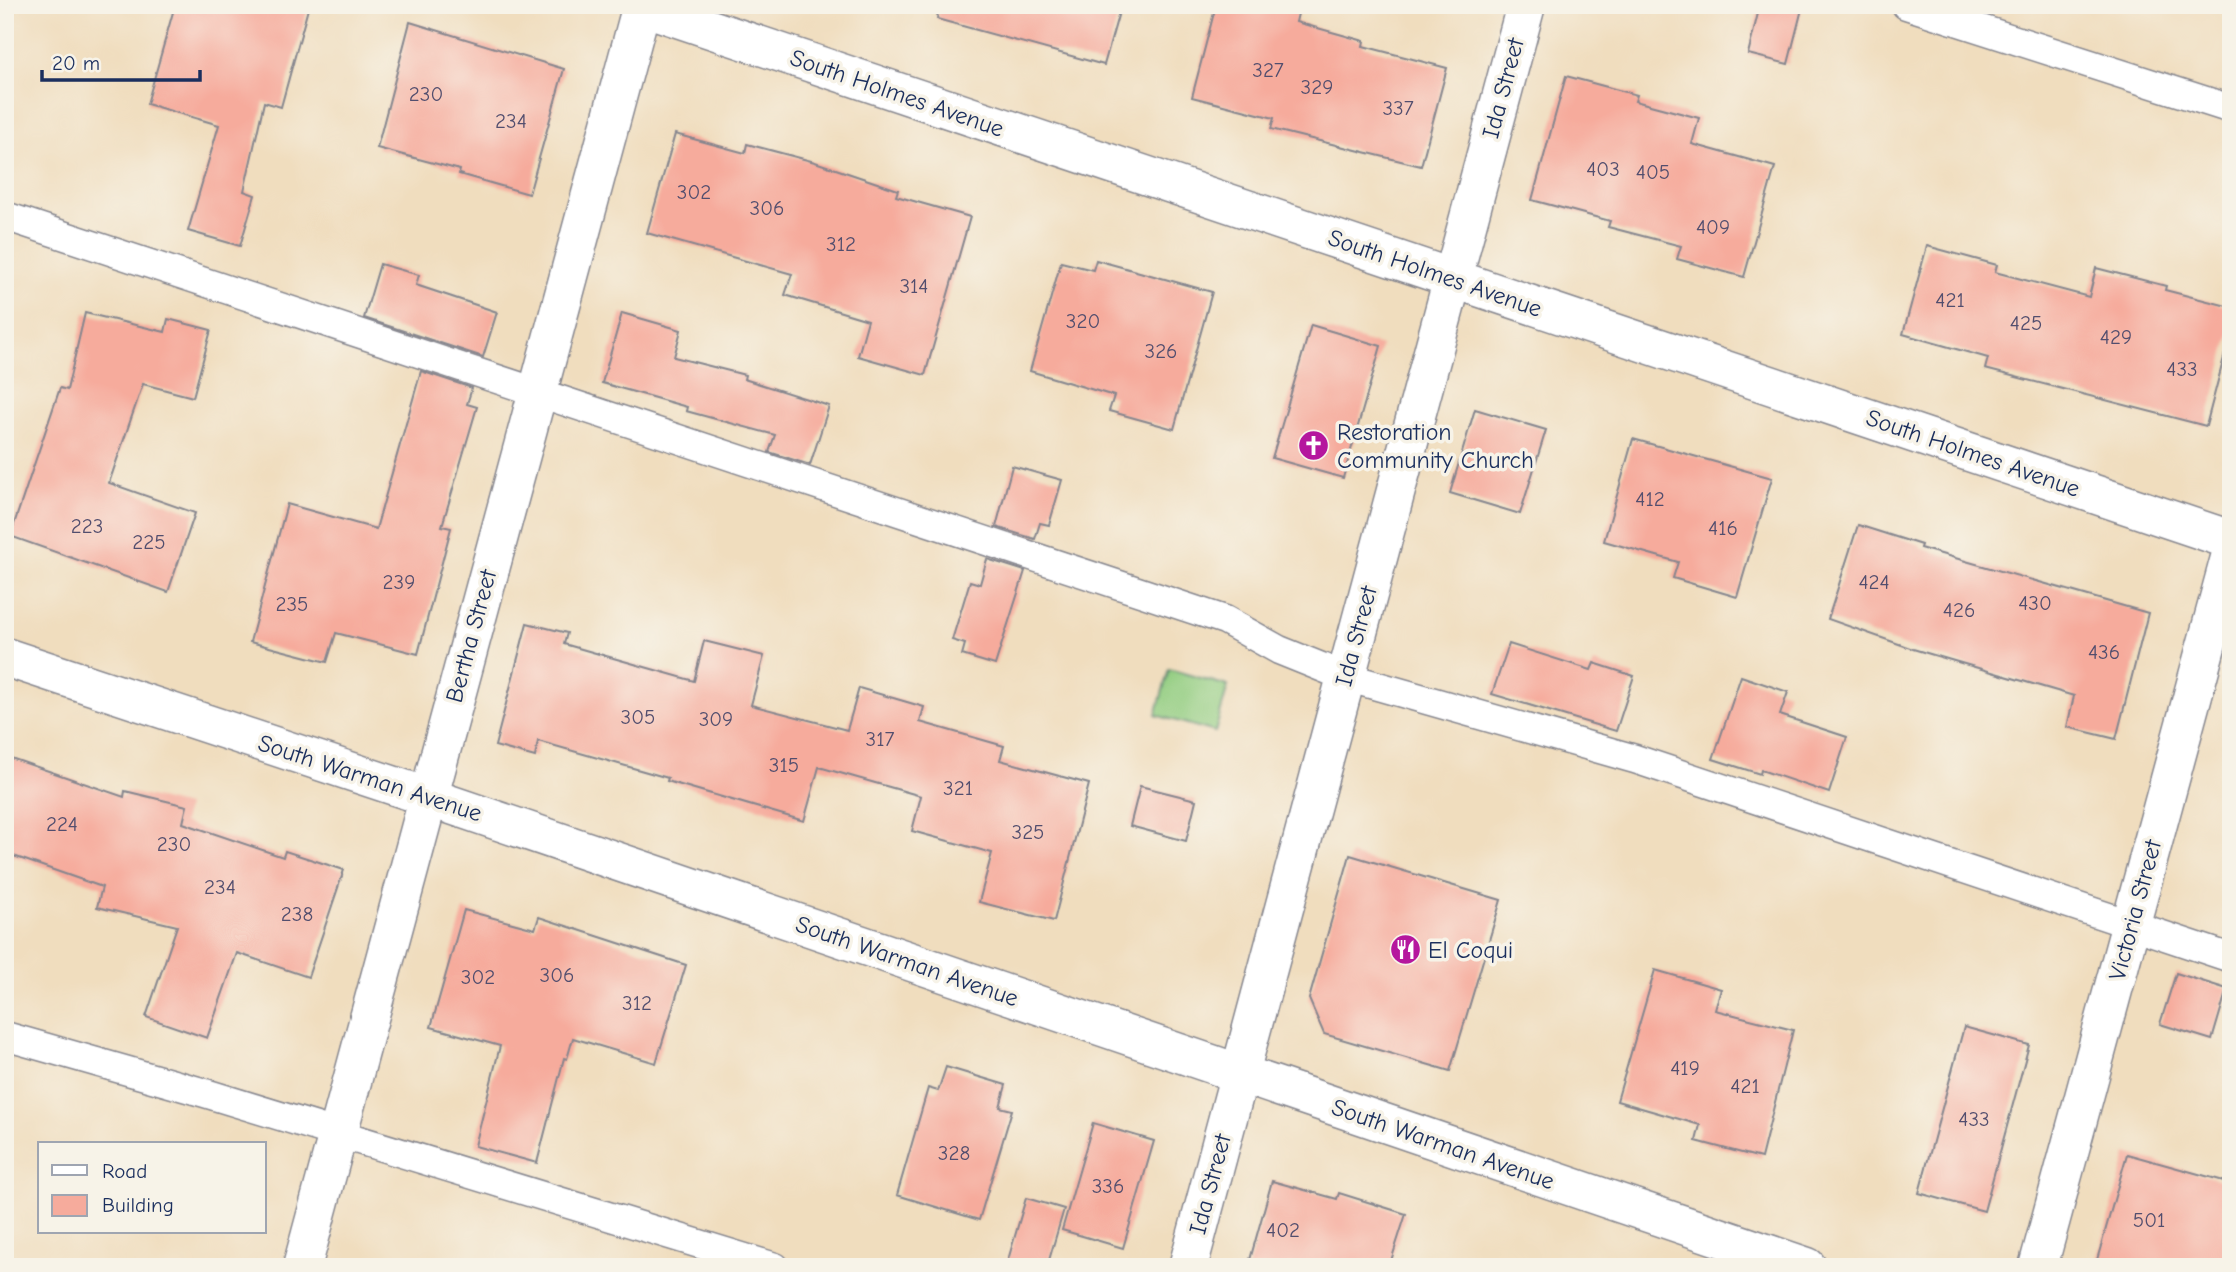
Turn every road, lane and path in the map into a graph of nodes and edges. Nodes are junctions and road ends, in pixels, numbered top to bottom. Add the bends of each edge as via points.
1 (641, 5) edge
2 (1526, 5) edge
3 (1906, 5) edge
4 (2231, 109) edge
5 (5, 216) edge
6 (1451, 277) junction
7 (537, 393) junction
8 (2231, 540) edge
9 (2231, 554) edge
10 (5, 656) edge
11 (1346, 677) junction
12 (428, 797) junction
13 (2131, 925) junction
14 (2231, 958) edge
15 (5, 1036) edge
16 (1240, 1075) junction
17 (338, 1133) junction
18 (302, 1267) edge
19 (775, 1267) edge
20 (1188, 1267) edge
21 (1807, 1267) edge
22 (2038, 1267) edge

1 - 6 street, South Holmes Avenue
1 - 7 street, Bertha Street
2 - 6 street, Ida Street
3 - 4 lane
5 - 7 lane
6 - 8 street, South Holmes Avenue
6 - 11 street, Ida Street
7 - 11 lane via 1225,620 1279,650
7 - 12 street, Bertha Street
9 - 13 street, Victoria Street
10 - 12 street, South Warman Avenue
11 - 13 lane via 1635,759
11 - 16 street, Ida Street
12 - 16 street, South Warman Avenue
12 - 17 street, Bertha Street
13 - 14 lane
13 - 22 street, Victoria Street
15 - 17 lane
16 - 20 street, Ida Street
16 - 21 street, South Warman Avenue
17 - 18 street, Bertha Street
17 - 19 lane

